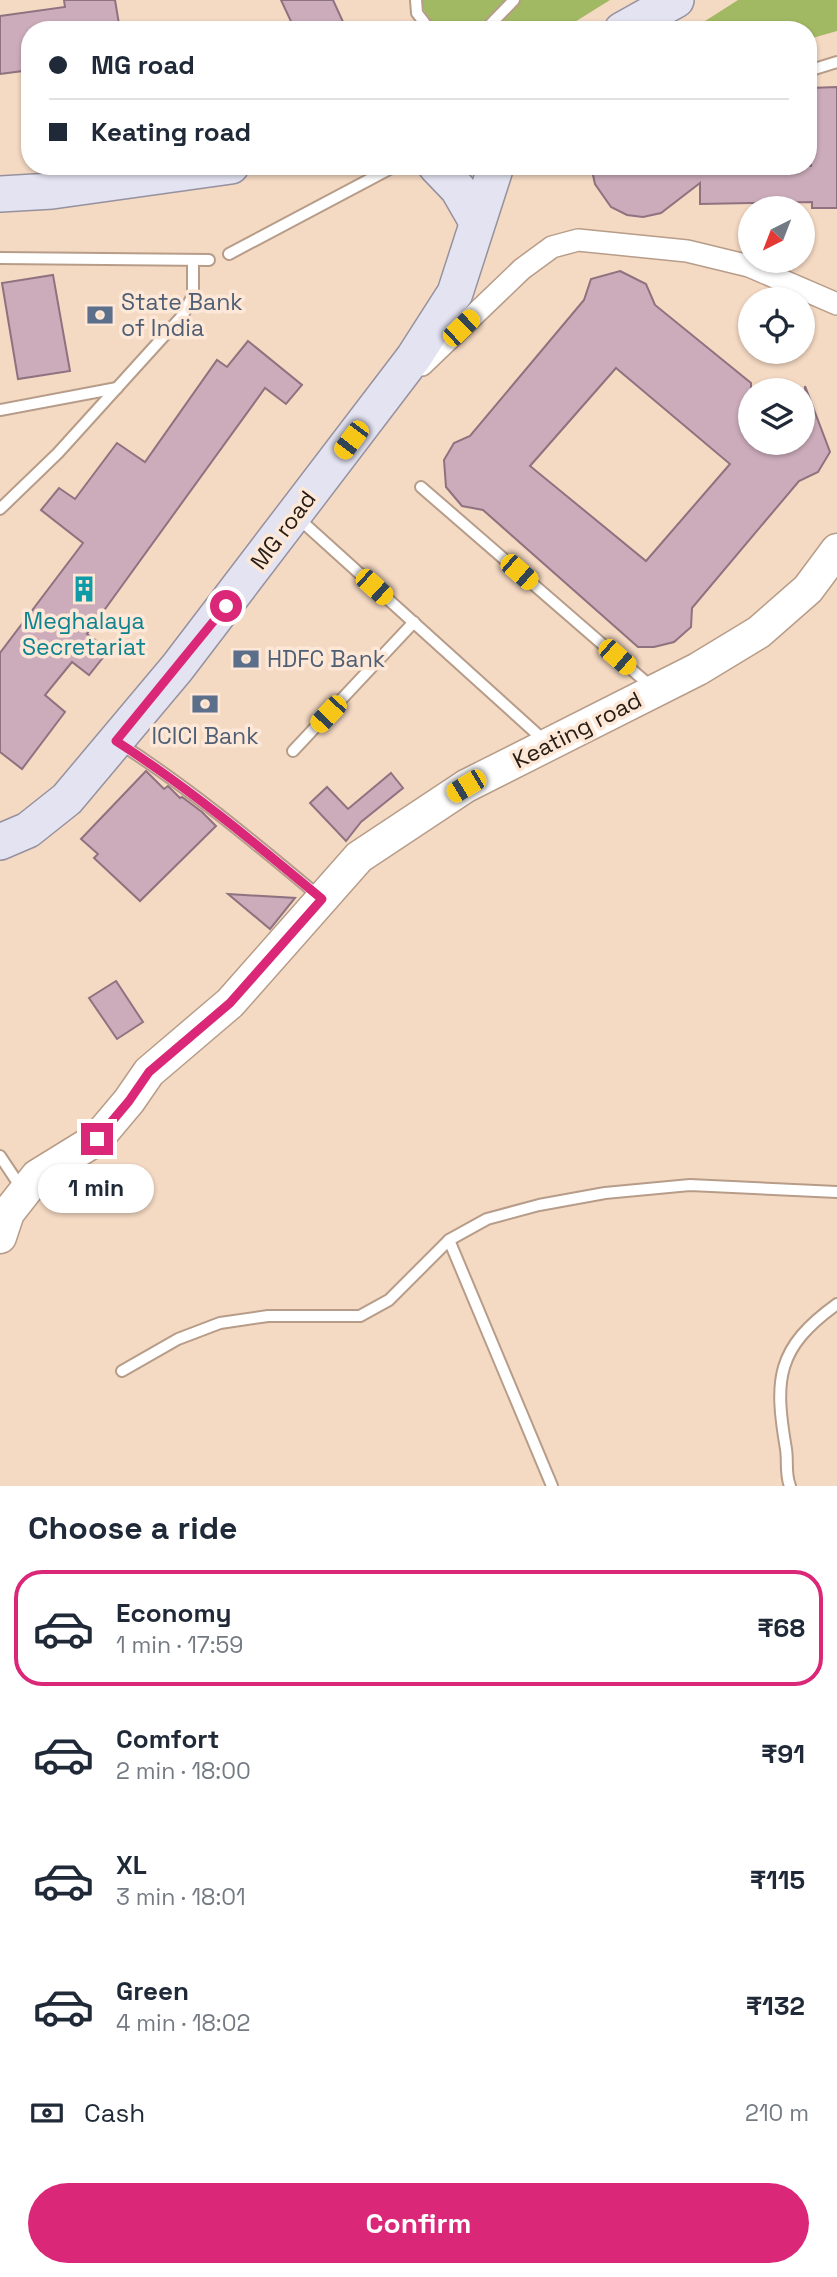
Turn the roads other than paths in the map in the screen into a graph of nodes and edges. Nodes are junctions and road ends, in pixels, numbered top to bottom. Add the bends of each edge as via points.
1 (416, 0) edge
2 (514, 0) edge
3 (676, 0) edge
4 (423, 21) edge
5 (494, 21) edge
6 (638, 21) edge
7 (837, 62) edge
8 (817, 68) edge
9 (166, 175) edge
10 (378, 175) edge
11 (445, 175) edge
12 (493, 175) edge
13 (0, 194) edge
14 (477, 222) junction
15 (229, 254) dead end
16 (0, 258) edge
17 (209, 260) dead end
18 (193, 261) junction
19 (837, 304) edge
20 (117, 388) junction
21 (0, 410) edge
22 (366, 420) junction
23 (421, 488) dead end
24 (0, 509) edge
25 (295, 515) junction
26 (837, 550) edge
27 (414, 622) junction
28 (656, 691) junction
29 (116, 741) junction
30 (549, 744) junction
31 (293, 751) dead end
32 (0, 842) edge
33 (322, 899) junction
34 (0, 1156) edge
35 (23, 1191) junction
36 (837, 1192) edge
37 (0, 1237) edge
38 (450, 1240) junction
39 (837, 1304) edge
40 (122, 1371) dead end
41 (552, 1486) edge
42 (790, 1486) edge

1 - 4 lane
2 - 5 lane
3 - 6 main road
7 - 8 lane
9 - 13 main road
10 - 15 lane
11 - 14 main road
12 - 14 main road, MG road
14 - 22 main road, MG road via 462,276 444,314
16 - 18 lane
17 - 18 lane
18 - 20 lane via 194,295 183,315
19 - 22 street via 748,266 687,251 578,240 552,247 522,269
20 - 21 lane
20 - 24 lane
22 - 25 main road, MG road
23 - 28 lane
25 - 27 lane
25 - 29 main road, MG road
26 - 28 street, Keating road via 808,589 759,632
27 - 30 lane
27 - 31 lane
28 - 30 street, Keating road
29 - 32 main road, MG road via 47,817
29 - 33 lane via 229,821
30 - 33 street, Keating road via 421,814 359,857
33 - 35 street, Keating road via 230,1003 149,1072 97,1139 54,1164
34 - 35 lane
35 - 37 street, Keating road via 8,1213
36 - 38 lane via 690,1185 605,1193 487,1219
38 - 40 lane via 389,1300 360,1316 268,1316 220,1323 178,1339
38 - 41 lane
39 - 42 lane via 791,1348 779,1377

